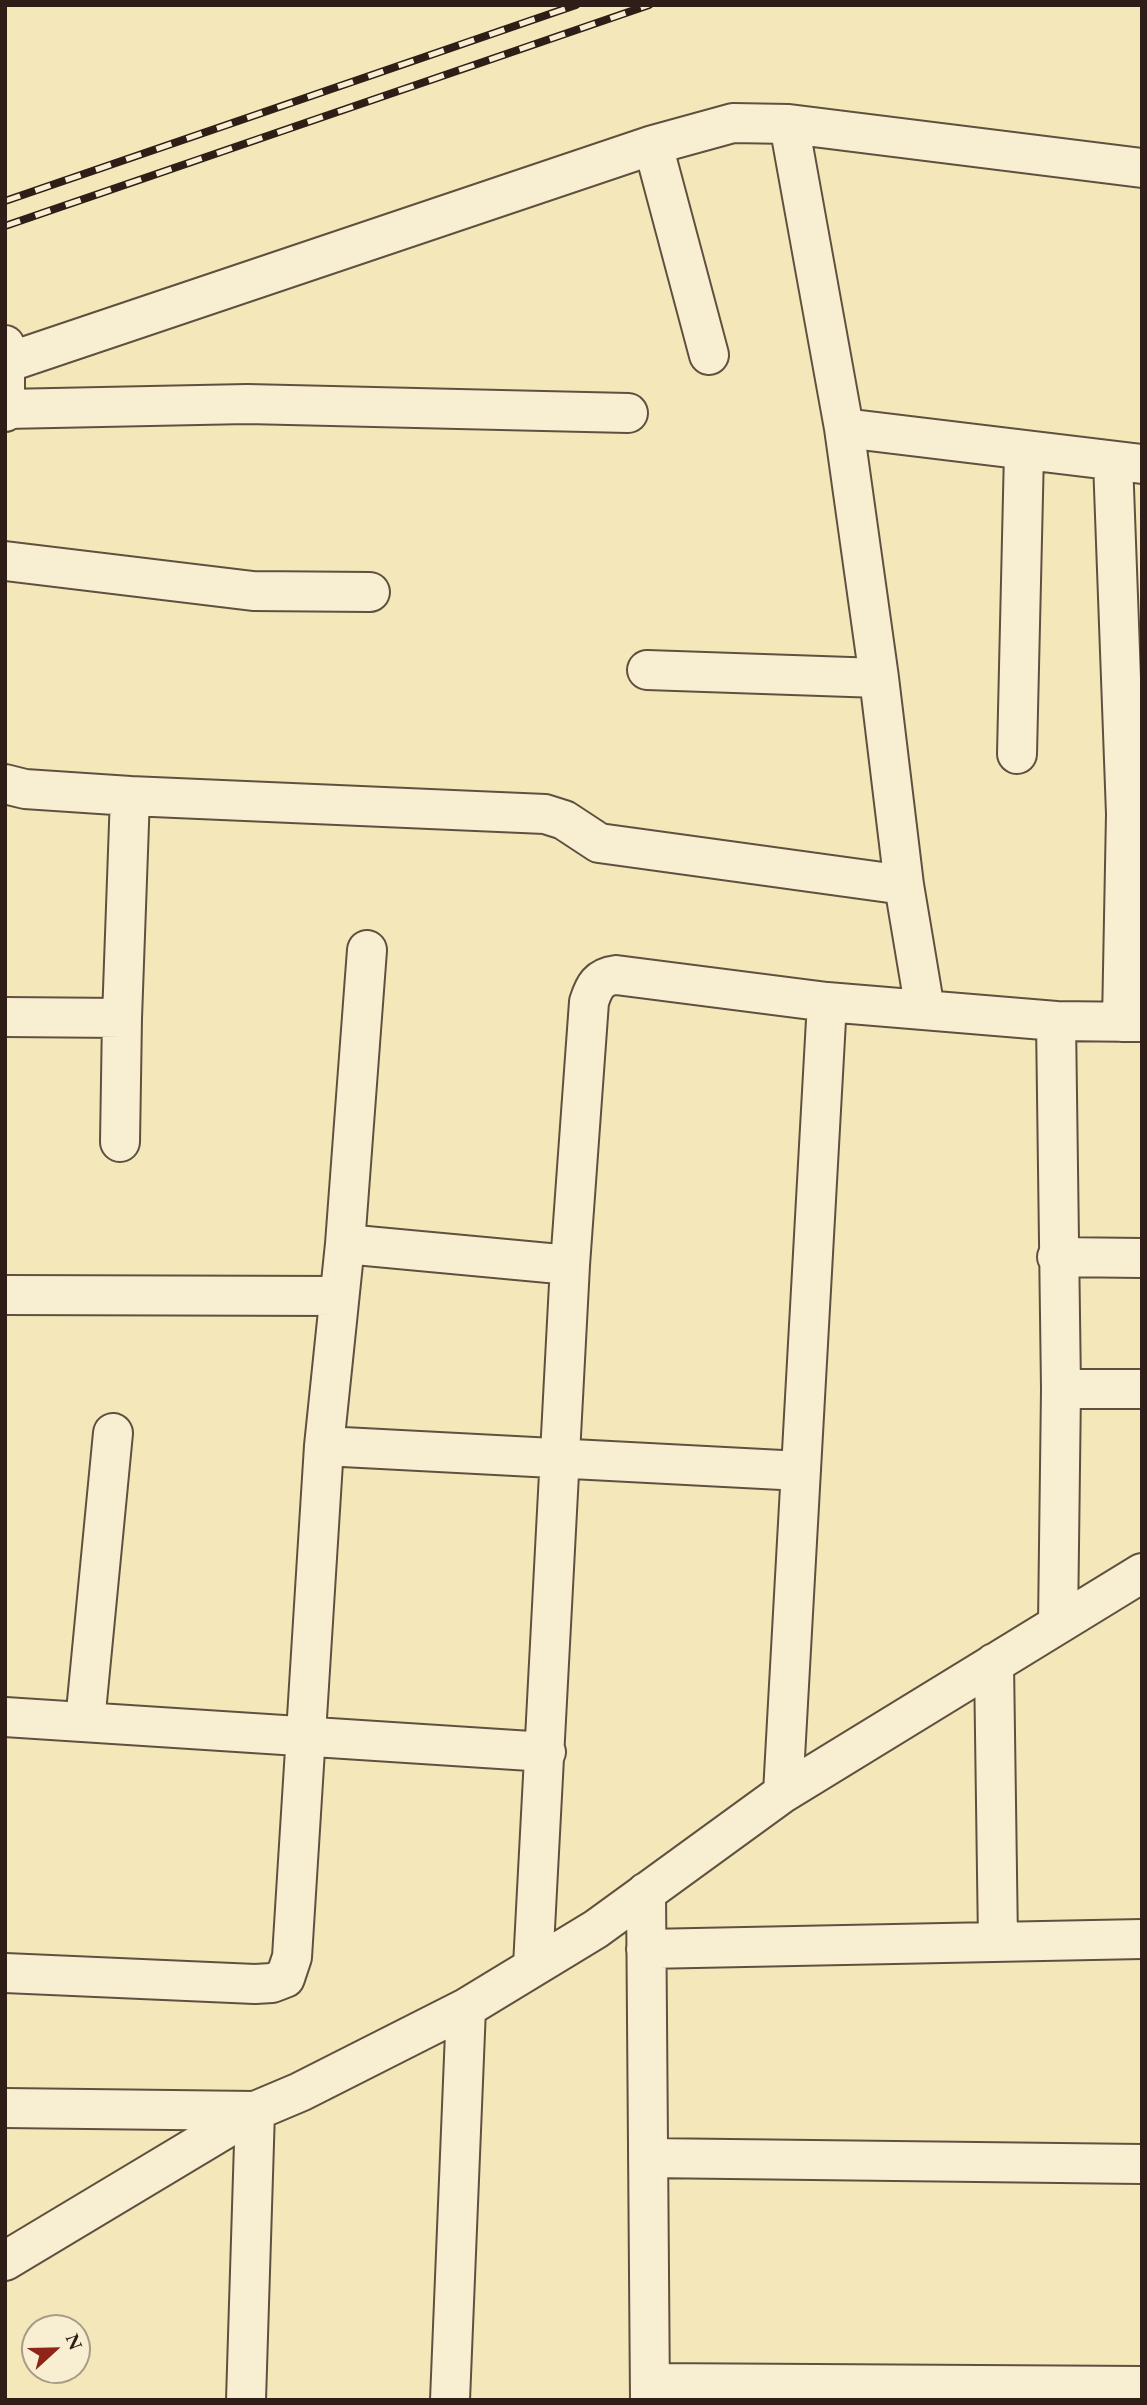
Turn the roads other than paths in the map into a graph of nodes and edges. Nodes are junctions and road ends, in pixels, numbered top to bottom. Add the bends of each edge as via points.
1 (789, 124) junction
2 (653, 145) junction
3 (1142, 168) edge
4 (6, 354) edge
5 (709, 355) dead end
6 (5, 411) edge
7 (628, 413) dead end
8 (844, 428) junction
9 (1024, 452) junction
10 (1127, 463) edge
11 (5, 561) edge
12 (370, 592) dead end
13 (647, 670) dead end
14 (879, 678) junction
15 (1017, 754) dead end
16 (5, 783) edge
17 (130, 796) junction
18 (904, 885) junction
19 (367, 950) dead end
20 (827, 1002) junction
21 (925, 1010) junction
22 (5, 1017) edge
23 (122, 1018) junction
24 (1056, 1021) junction
25 (1132, 1022) edge
26 (120, 1142) dead end
27 (345, 1244) junction
28 (1057, 1257) junction
29 (1142, 1258) edge
30 (570, 1265) junction
31 (5, 1295) edge
32 (339, 1296) junction
33 (1061, 1389) junction
34 (1142, 1389) edge
35 (113, 1433) dead end
36 (324, 1446) junction
37 (560, 1457) junction
38 (801, 1471) junction
39 (1142, 1573) edge
40 (1058, 1624) junction
41 (994, 1663) junction
42 (5, 1717) edge
43 (85, 1722) junction
44 (307, 1738) junction
45 (546, 1752) junction
46 (783, 1793) junction
47 (646, 1892) junction
48 (1142, 1939) edge
49 (998, 1942) junction
50 (646, 1949) junction
51 (533, 1966) junction
52 (5, 1973) edge
53 (466, 2008) junction
54 (5, 2108) edge
55 (255, 2112) junction
56 (648, 2158) junction
57 (1142, 2164) edge
58 (5, 2261) edge
59 (1142, 2386) edge
60 (650, 2392) edge
61 (246, 2400) edge
62 (450, 2400) edge

1 - 2 street via 733,123
1 - 3 street
1 - 8 street
2 - 4 street
2 - 5 street
4 - 6 street
6 - 7 street via 247,404
8 - 9 street
8 - 14 street
9 - 10 street
9 - 15 street
10 - 25 street via 1126,814
11 - 12 street via 253,591
13 - 14 street
14 - 18 street
16 - 17 street via 25,789
17 - 18 street via 545,814 564,820 599,843
17 - 23 street
18 - 21 street
19 - 27 street
20 - 21 street
20 - 30 street via 616,975 594,986 589,1002
20 - 38 street
21 - 24 street
22 - 23 street
23 - 26 street
24 - 25 street
24 - 28 street
27 - 30 street
27 - 32 street
28 - 29 street
28 - 33 street
30 - 37 street
31 - 32 street
32 - 36 street
33 - 34 street
33 - 40 street
35 - 43 street
36 - 37 street
36 - 44 street
37 - 38 street
37 - 45 street
38 - 46 street
39 - 40 street
40 - 41 street
41 - 46 street
41 - 49 street
42 - 43 street
43 - 44 street
44 - 45 street
44 - 52 street via 292,1957 285,1978 255,1984
45 - 51 street
46 - 47 street
47 - 50 street
47 - 51 street via 596,1929
48 - 49 street
49 - 50 street
50 - 56 street
51 - 53 street
53 - 55 street
53 - 62 street
54 - 55 street
55 - 58 street
55 - 61 street
56 - 57 street
56 - 60 street
59 - 60 street

